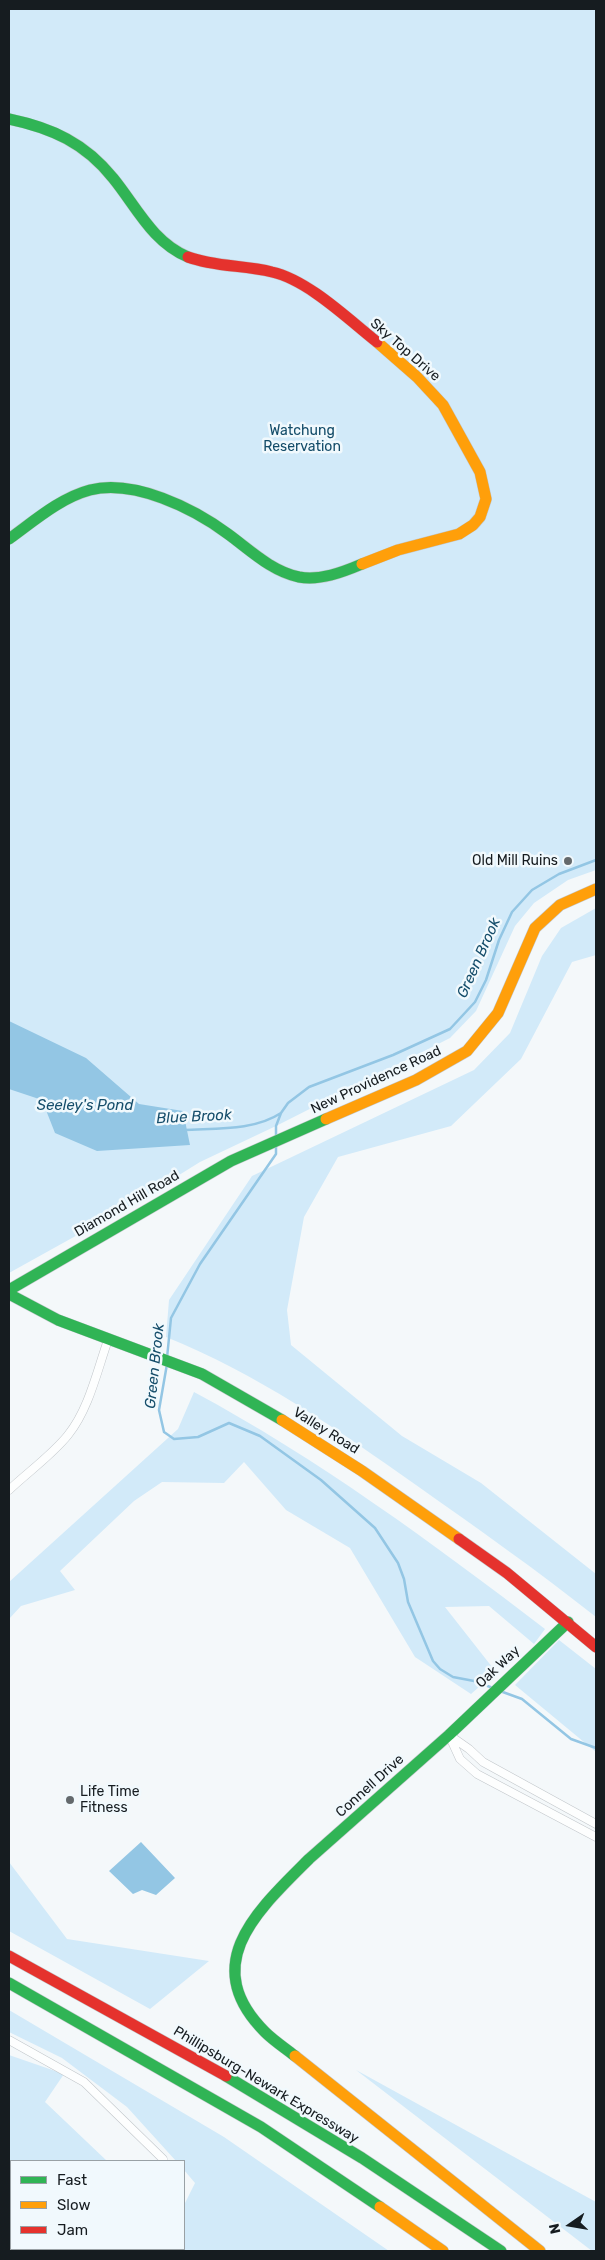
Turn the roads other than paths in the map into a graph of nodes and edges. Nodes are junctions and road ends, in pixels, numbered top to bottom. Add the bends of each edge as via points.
1 (9, 119) edge
2 (9, 540) edge
3 (596, 889) edge
4 (263, 1146) joint
5 (9, 1292) edge
6 (108, 1340) junction
7 (9, 1490) edge
8 (568, 1622) junction
9 (596, 1647) edge
10 (449, 1735) junction
11 (596, 1824) edge
12 (596, 1837) edge
13 (9, 1956) edge
14 (9, 1983) edge
15 (9, 2040) edge
16 (163, 2159) dead end
17 (443, 2251) edge
18 (501, 2251) edge
19 (540, 2251) edge

1 - 2 main road, Sky Top Drive via 46,127 84,148 114,180 153,232 176,251 203,260 273,272 310,290 411,371 432,392 483,476 486,495 482,514 473,526 457,536 396,549 324,576 302,578 280,571 195,514 124,487 83,491 66,498
3 - 4 main road, New Providence Road via 560,905 535,928 498,1012 467,1051 416,1080
4 - 5 main road, Diamond Hill Road via 211,1172
5 - 6 main road, Valley Road via 58,1320
6 - 7 street via 86,1404 68,1436
6 - 8 main road, Valley Road via 202,1374 282,1421 362,1471 507,1573
8 - 9 main road, Valley Road
8 - 10 main road, Oak Way
10 - 11 street via 483,1762
10 - 12 street via 460,1759 477,1774
10 - 19 main road, Connell Drive via 309,1859 256,1914 242,1935 237,1950 235,1978 244,2007 265,2032
13 - 18 main road, Phillipsburg-Newark Expressway via 276,2106
14 - 17 main road via 261,2128 344,2180
15 - 16 street via 84,2082

